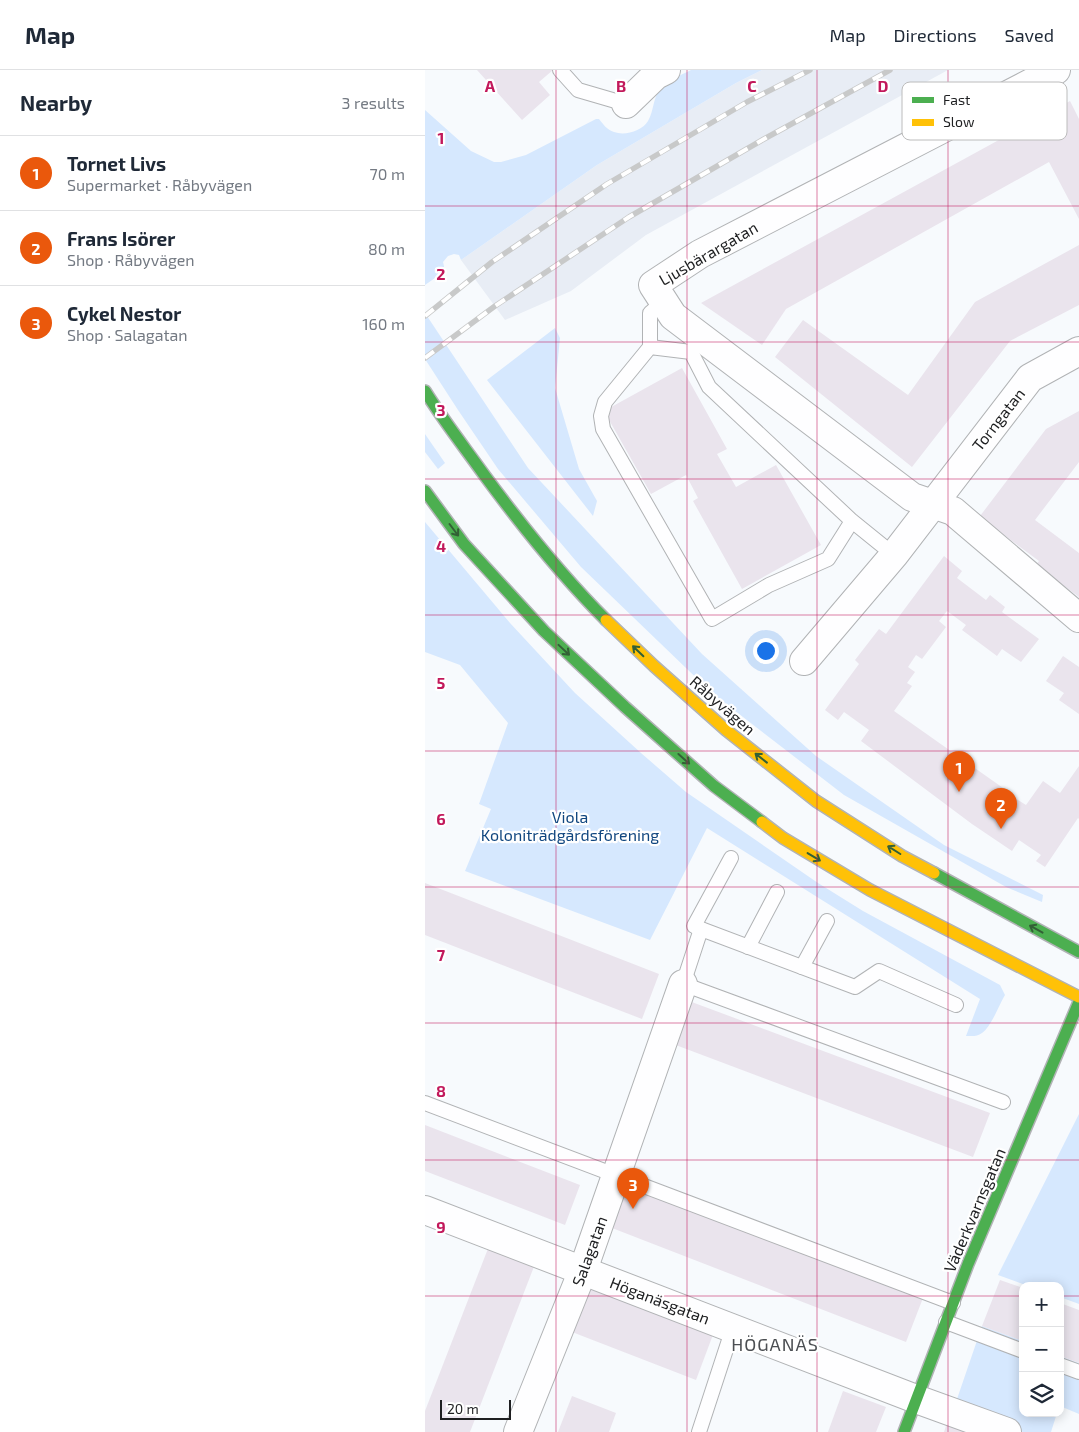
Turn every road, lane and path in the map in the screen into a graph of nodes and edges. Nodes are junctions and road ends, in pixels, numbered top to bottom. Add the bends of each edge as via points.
1 (560, 70) edge
2 (667, 70) edge
3 (1056, 70) edge
4 (1033, 82) edge
5 (626, 104) joint
6 (921, 140) edge
7 (663, 301) junction
8 (650, 347) junction
9 (1079, 351) edge
10 (425, 392) edge
11 (425, 491) edge
12 (933, 504) junction
13 (852, 521) junction
14 (894, 555) junction
15 (1079, 618) edge
16 (804, 661) dead end
17 (731, 858) dead end
18 (777, 892) dead end
19 (827, 921) dead end
20 (701, 929) junction
21 (747, 947) junction
22 (1079, 952) edge
23 (802, 967) junction
24 (683, 984) junction
25 (1079, 997) edge
26 (1079, 1002) edge
27 (956, 1005) dead end
28 (1003, 1102) dead end
29 (425, 1103) edge
30 (616, 1174) junction
31 (425, 1210) edge
32 (583, 1270) junction
33 (953, 1303) junction
34 (946, 1322) junction
35 (733, 1328) junction
36 (1019, 1349) edge
37 (1064, 1366) edge
38 (1079, 1372) edge
39 (916, 1399) junction
40 (518, 1432) edge
41 (699, 1432) edge
42 (904, 1432) edge
43 (1007, 1432) edge

1 - 5 lane via 578,90
2 - 5 street via 656,75
3 - 4 street, Ljusbärargatan
6 - 7 street, Ljusbärargatan via 700,254 653,285
7 - 8 lane via 650,313
7 - 12 street, Ljusbärargatan via 673,316 911,497
8 - 13 lane via 691,352 709,387
8 - 13 lane via 605,402 601,416 603,429 711,619 769,585 828,559
9 - 12 street, Torngatan via 1030,378
22 -> 10 main road, Råbyvägen via 902,856 816,802 726,730 653,666 582,596 507,506
11 -> 25 main road via 464,544 544,631 713,786 783,838 870,890
12 - 14 street, Torngatan
12 - 15 street via 953,511
13 - 14 lane
14 - 16 street, Torngatan
17 - 20 lane via 694,926
18 - 21 lane
19 - 23 lane
20 - 21 lane
20 - 24 lane
21 - 23 lane
23 - 27 lane via 855,987 879,971
24 - 28 lane
24 - 30 street, Salagatan
26 - 33 main road, Väderkvarnsgatan
29 - 30 lane
30 - 32 street, Salagatan
30 - 33 lane
31 - 32 street, Höganäsgatan
32 - 35 street, Höganäsgatan
32 - 40 street, Salagatan
33 - 34 main road, Väderkvarnsgatan
34 - 36 lane
34 - 39 main road, Väderkvarnsgatan
35 - 39 street, Höganäsgatan
35 - 41 lane
37 - 38 lane
39 - 42 main road, Väderkvarnsgatan
39 - 43 street, Höganäsgatan

